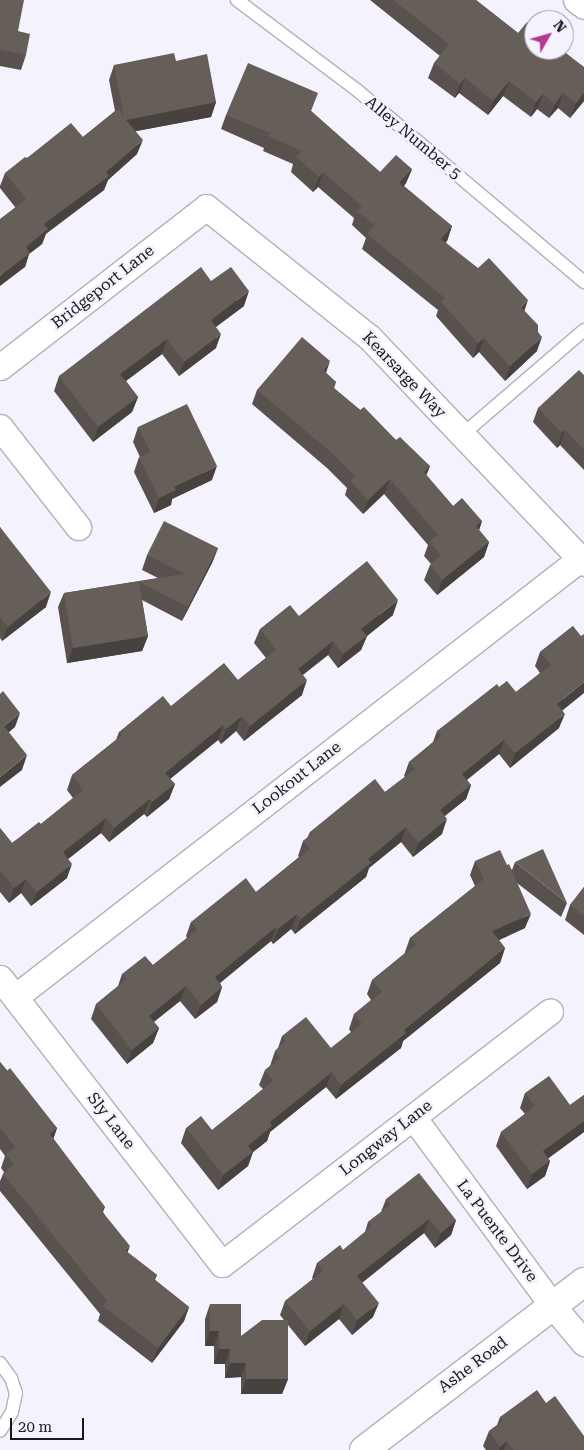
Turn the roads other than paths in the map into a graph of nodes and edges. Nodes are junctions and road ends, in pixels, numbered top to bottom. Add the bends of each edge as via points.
1 (237, 0) edge
2 (206, 207) joint
3 (584, 282) edge
4 (584, 330) edge
5 (0, 366) edge
6 (0, 427) edge
7 (462, 435) junction
8 (78, 527) dead end
9 (582, 561) edge
10 (7, 987) edge
11 (550, 1011) dead end
12 (413, 1117) junction
13 (222, 1264) joint
14 (584, 1282) edge
15 (552, 1305) junction
16 (584, 1344) edge
17 (0, 1363) edge
18 (0, 1430) edge
19 (364, 1450) edge

1 - 3 lane, Alley Number 5 via 358,91
2 - 5 street, Bridgeport Lane
2 - 7 street, Kearsarge Way via 362,330
4 - 7 lane
6 - 8 street
7 - 9 street, Kearsarge Way
9 - 10 street, Lookout Lane
10 - 13 street, Sly Lane
11 - 12 street, Longway Lane
12 - 13 street, Longway Lane
12 - 15 street, La Puente Drive
14 - 15 street, Ashe Road
15 - 16 street, La Puente Drive
15 - 19 street, Ashe Road
17 - 18 lane via 11,1378 16,1393 12,1412

